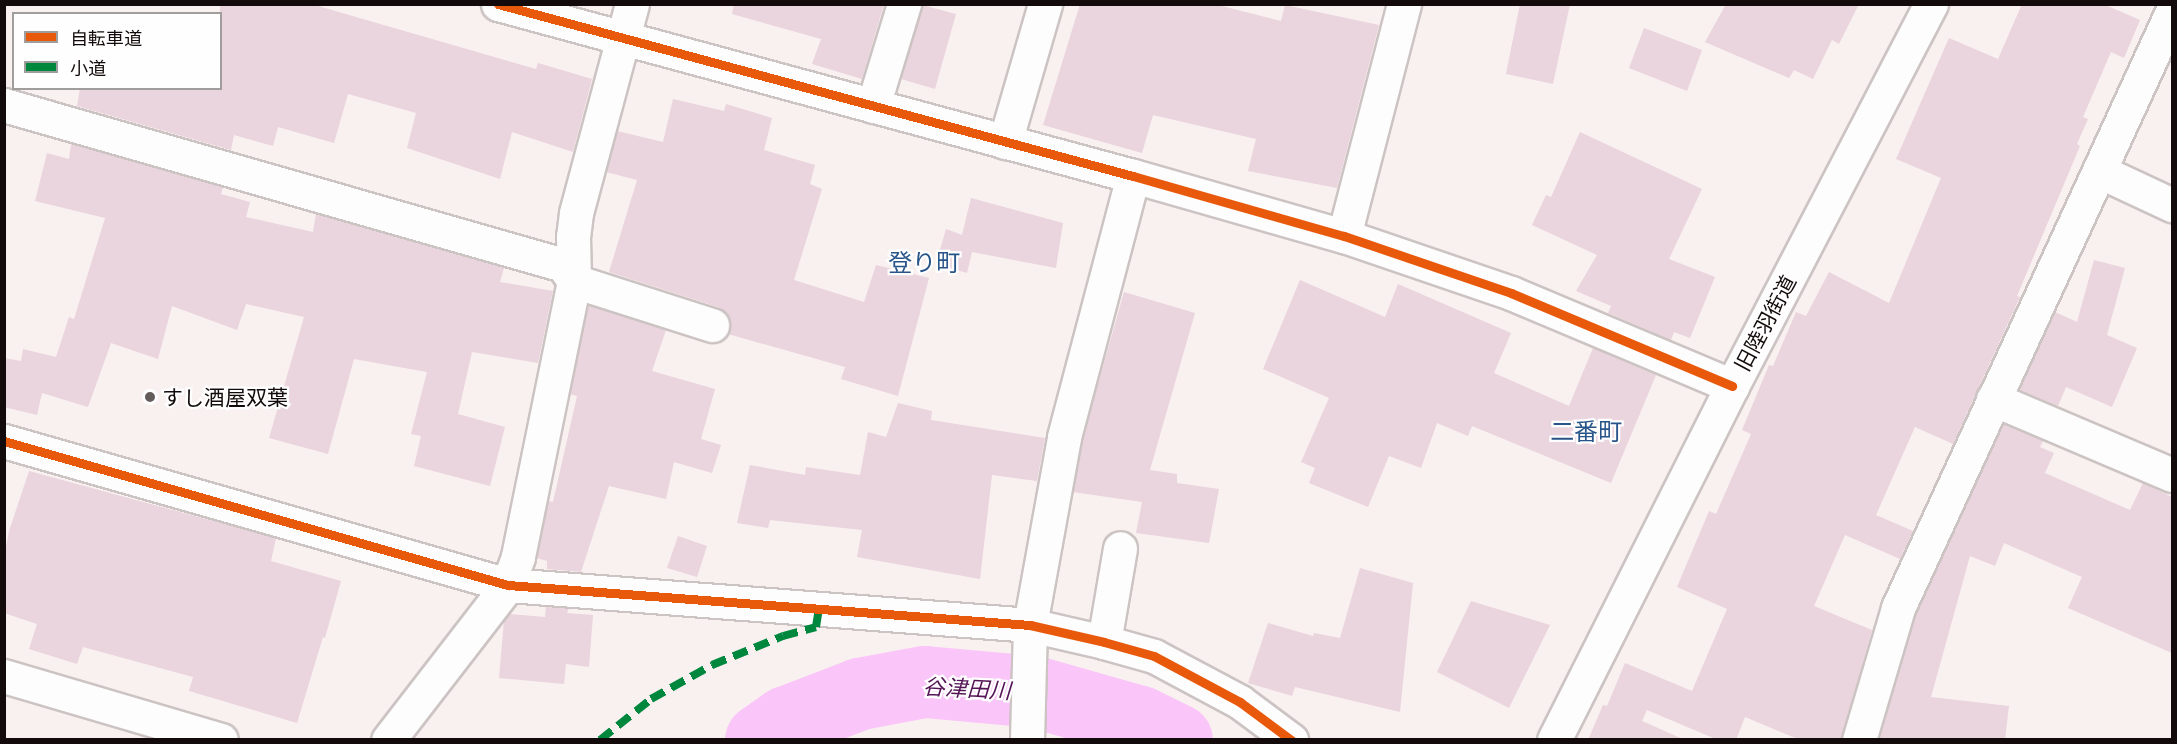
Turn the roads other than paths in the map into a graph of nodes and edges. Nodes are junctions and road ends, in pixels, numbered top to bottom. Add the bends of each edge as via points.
1 (498, 4) edge
2 (632, 4) edge
3 (904, 4) edge
4 (1044, 4) edge
5 (1404, 4) edge
6 (1931, 4) edge
7 (2172, 12) edge
8 (622, 38) junction
9 (4, 105) edge
10 (873, 106) junction
11 (1005, 142) junction
12 (2099, 171) junction
13 (1133, 176) junction
14 (2172, 205) edge
15 (1344, 236) junction
16 (574, 281) junction
17 (711, 325) dead end
18 (1732, 386) junction
19 (1993, 399) junction
20 (4, 441) edge
21 (2172, 475) edge
22 (1120, 548) dead end
23 (508, 585) junction
24 (1030, 625) junction
25 (1104, 642) junction
26 (4, 676) edge
27 (221, 740) edge
28 (388, 740) edge
29 (1027, 740) edge
30 (1291, 740) edge
31 (1554, 740) edge
32 (1859, 740) edge

1 - 8 street
2 - 8 street
3 - 10 street
4 - 11 street
5 - 15 street
6 - 18 street, 旧陸羽街道
7 - 12 street
8 - 10 street
8 - 16 street via 576,213
9 - 16 street via 563,265
10 - 11 street
11 - 13 street
12 - 14 street
12 - 19 street
13 - 15 street
13 - 24 street via 1064,437
15 - 18 street via 1512,293
16 - 17 street
16 - 23 street via 518,557
18 - 31 street, 旧陸羽街道
19 - 21 street
19 - 32 street via 1898,608
20 - 23 street
22 - 25 street
23 - 24 street
23 - 28 street
24 - 25 street
24 - 29 street
25 - 30 street via 1154,656 1240,702
26 - 27 street

